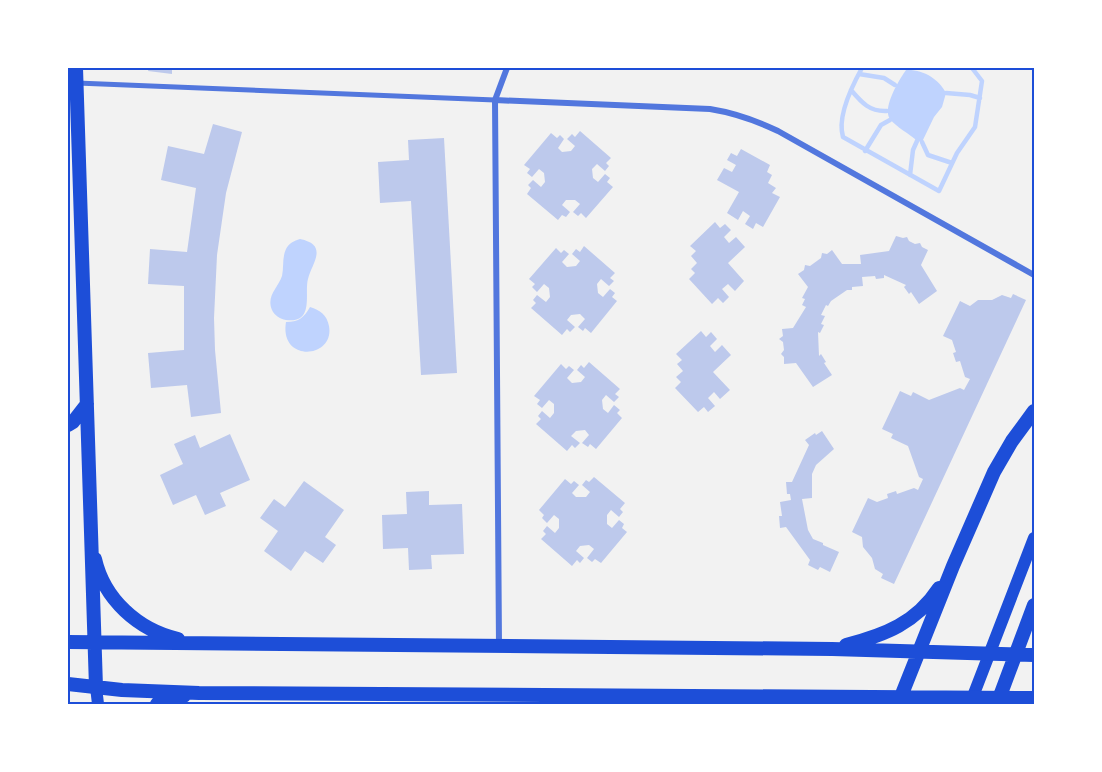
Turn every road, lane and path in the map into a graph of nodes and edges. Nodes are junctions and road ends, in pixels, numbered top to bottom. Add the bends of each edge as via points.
1 (76, 68) edge
2 (507, 68) edge
3 (76, 83) junction
4 (495, 100) junction
5 (1035, 275) edge
6 (87, 404) junction
7 (1035, 411) edge
8 (68, 425) edge
9 (1035, 538) edge
10 (91, 542) junction
11 (953, 566) junction
12 (1035, 605) edge
13 (68, 642) edge
14 (94, 642) junction
15 (198, 643) junction
16 (499, 646) junction
17 (832, 649) junction
18 (918, 652) junction
19 (1035, 655) edge
20 (68, 684) edge
21 (96, 687) junction
22 (199, 693) junction
23 (759, 696) junction
24 (1035, 698) edge
25 (899, 701) edge
26 (98, 705) edge
27 (157, 705) edge
28 (791, 705) edge
29 (970, 705) edge
30 (997, 705) edge

1 - 3 main road
2 - 4 street
3 - 4 street
3 - 6 main road
4 - 5 street via 710,109 756,120
4 - 16 street
6 - 8 main road
6 - 10 main road
7 - 11 main road via 994,472
9 - 29 main road
10 - 14 main road
10 - 15 main road via 106,587 131,617 169,637
11 - 17 main road via 915,616 876,636
11 - 18 main road
12 - 30 main road
13 - 14 main road
14 - 15 main road
14 - 21 main road
15 - 16 main road
16 - 17 main road
17 - 18 main road
18 - 19 main road
18 - 25 main road
20 - 21 main road
21 - 22 main road
21 - 26 main road
22 - 23 main road
22 - 27 main road
23 - 25 main road
23 - 28 main road
24 - 25 main road

